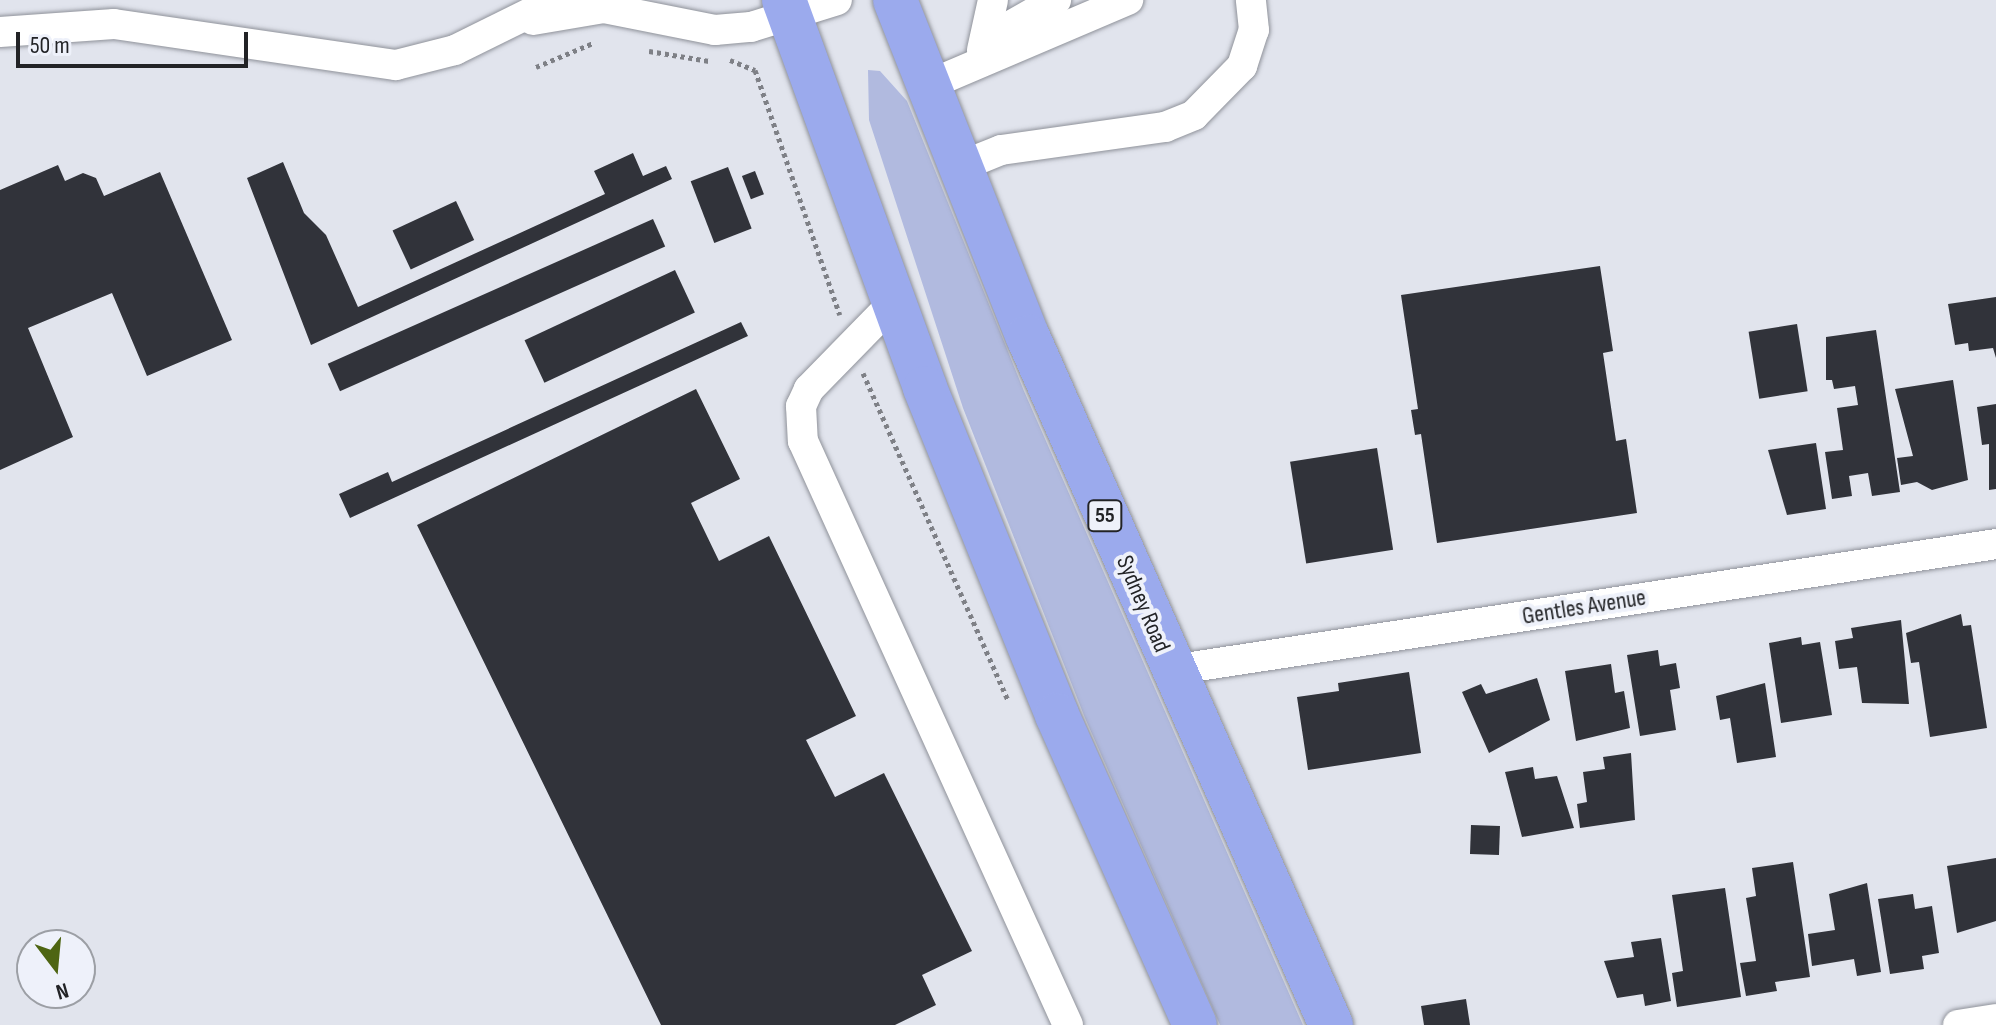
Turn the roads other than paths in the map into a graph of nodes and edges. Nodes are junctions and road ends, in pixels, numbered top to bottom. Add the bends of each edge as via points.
1 (556, 0) edge
2 (837, 0) edge
3 (895, 0) edge
4 (993, 0) edge
5 (1056, 0) edge
6 (1128, 0) edge
7 (1251, 0) edge
8 (787, 8) edge
9 (520, 23) junction
10 (0, 32) edge
11 (978, 63) junction
12 (926, 86) junction
13 (959, 167) junction
14 (894, 302) junction
15 (1996, 544) edge
16 (1172, 670) junction
17 (1996, 1019) edge
18 (1068, 1025) edge
19 (1195, 1025) edge
20 (1331, 1025) edge
21 (1958, 1025) edge

1 - 9 street
2 - 8 street
3 - 12 highway, Sydney Road / 55
4 - 11 street
5 - 11 street via 1010,26
6 - 11 street
7 - 13 street via 1254,30 1242,66 1194,115 1165,127 1001,150
8 - 9 street via 715,30 604,8
8 - 14 highway
9 - 10 street via 455,50 396,65 114,24
11 - 12 street
12 - 13 highway, Sydney Road / 55
13 - 16 highway, Sydney Road / 55
14 - 18 street via 809,389 801,406 803,441
14 - 19 highway via 1057,715
15 - 16 street, Gentles Avenue
16 - 20 highway, Sydney Road / 55
17 - 21 street

